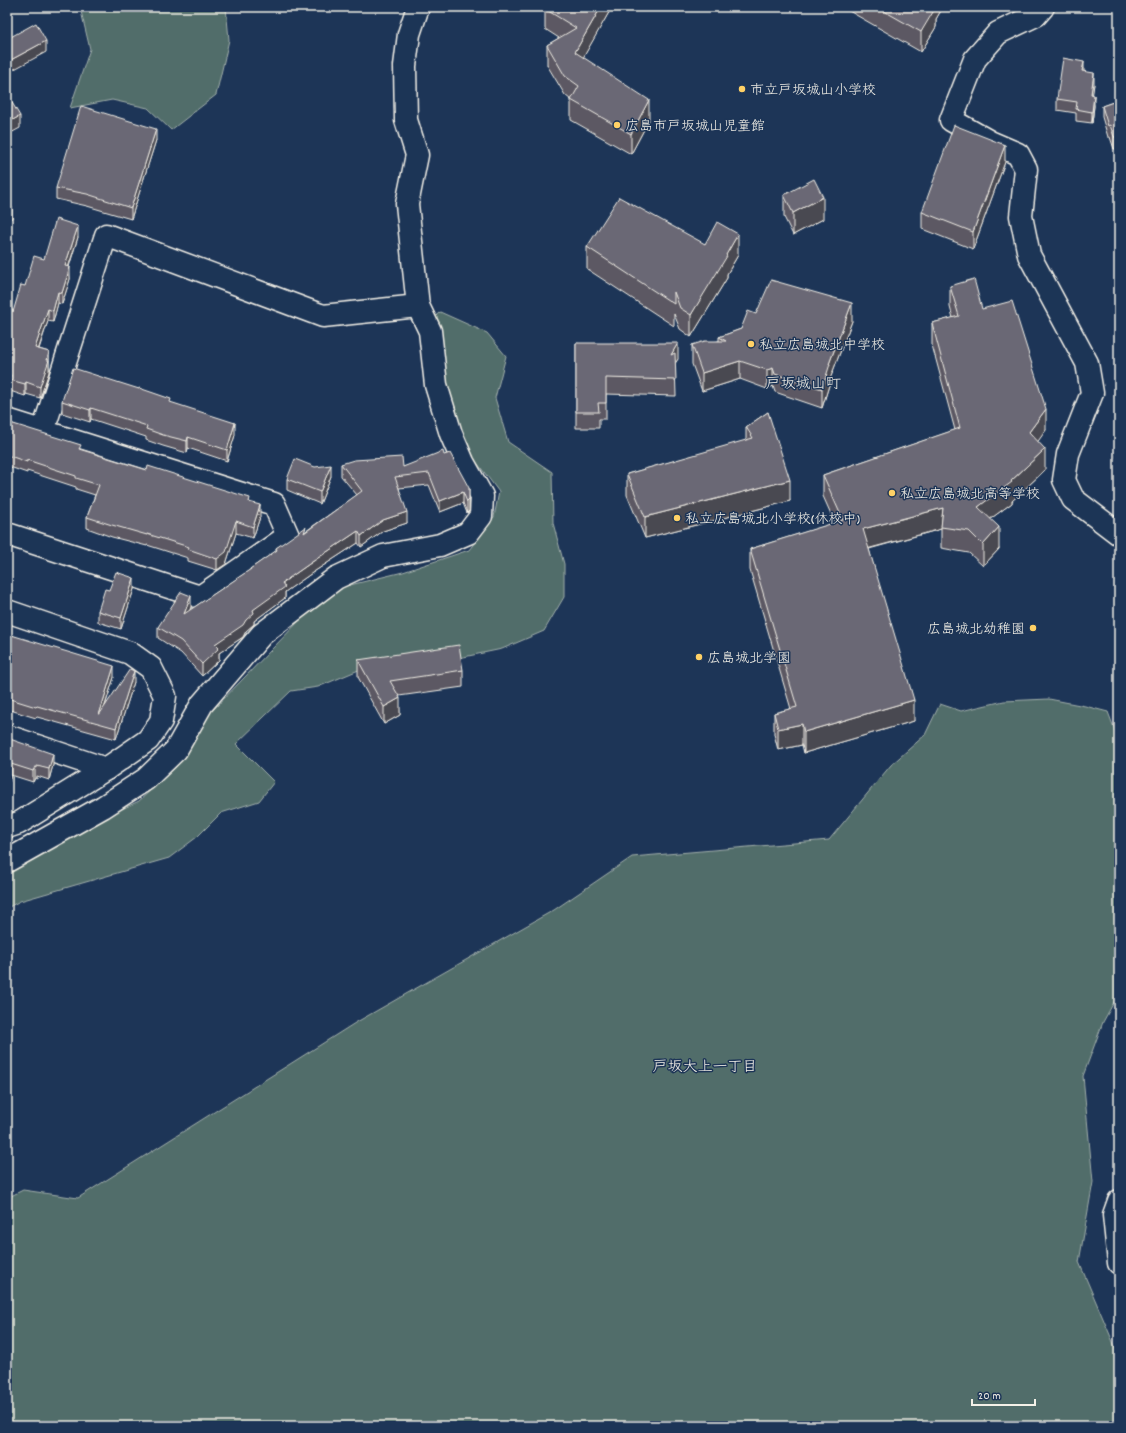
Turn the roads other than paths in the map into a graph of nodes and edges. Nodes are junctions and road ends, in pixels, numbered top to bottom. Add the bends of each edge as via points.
1 (418, 7) edge
2 (1043, 7) edge
3 (418, 306) junction
4 (7, 420) edge
5 (43, 431) junction
6 (7, 534) edge
7 (1119, 534) edge
8 (7, 611) edge
9 (7, 736) edge
10 (106, 769) junction
11 (7, 827) edge
12 (7, 861) edge
13 (1119, 1201) edge
14 (1119, 1263) edge

1 - 3 street via 409,34 405,66 406,120 417,155 407,204
2 - 7 street via 1036,15 998,33 975,59 951,120 1018,154 1026,169 1021,216 1029,255 1087,363 1092,393 1068,454 1064,480 1073,499
3 - 5 street via 323,316 106,235
3 - 12 street via 430,331 436,385 450,434 482,496 482,516 468,533 440,545 383,556 336,578 262,634 202,704 176,750 146,778 103,807
4 - 5 street
5 - 6 street via 274,504 288,536 200,597
8 - 10 street via 130,653 151,668 165,696 160,721 148,740
9 - 10 street
10 - 11 street via 18,823
13 - 14 street via 1114,1215

